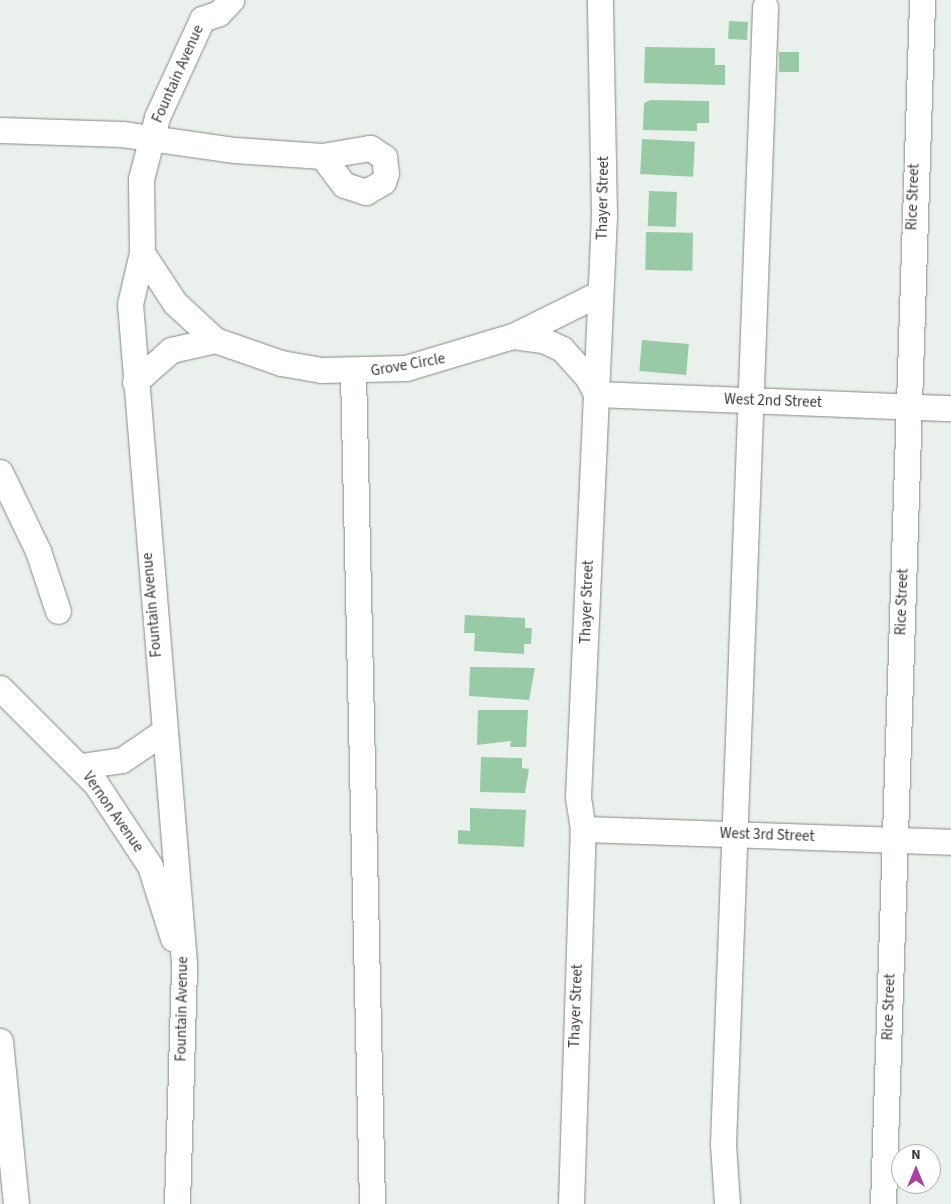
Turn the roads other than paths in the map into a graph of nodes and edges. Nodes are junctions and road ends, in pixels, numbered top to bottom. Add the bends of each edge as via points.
1 (231, 0) edge
2 (600, 0) edge
3 (922, 0) edge
4 (765, 7) dead end
5 (197, 10) edge
6 (0, 130) edge
7 (152, 140) junction
8 (322, 156) dead end
9 (142, 253) junction
10 (600, 292) junction
11 (513, 336) junction
12 (214, 340) junction
13 (353, 373) junction
14 (135, 382) junction
15 (596, 394) junction
16 (751, 400) junction
17 (907, 406) junction
18 (951, 408) edge
19 (0, 472) edge
20 (58, 611) dead end
21 (0, 688) edge
22 (163, 732) junction
23 (81, 766) junction
24 (583, 829) junction
25 (736, 834) junction
26 (894, 840) junction
27 (951, 842) edge
28 (184, 963) junction
29 (0, 1041) edge
30 (16, 1204) edge
31 (177, 1204) edge
32 (372, 1204) edge
33 (571, 1204) edge
34 (727, 1204) edge
35 (883, 1204) edge

1 - 5 street, Fountain Avenue via 219,13
2 - 10 street, Thayer Street via 604,151
3 - 17 street, Rice Street
4 - 16 street
5 - 7 street, Fountain Avenue
6 - 7 street via 122,134
7 - 8 street
7 - 9 street, Fountain Avenue via 141,179
9 - 12 street, Grove Circle via 175,303
9 - 14 street, Fountain Avenue via 130,304
10 - 11 street, Grove Circle
10 - 15 street, Thayer Street
11 - 13 street, Grove Circle via 406,368
11 - 15 street, Grove Circle via 543,340 562,349
12 - 13 street, Grove Circle via 281,363
12 - 14 street via 171,350
13 - 32 street
14 - 22 street, Fountain Avenue
15 - 16 street, West 2nd Street
15 - 24 street, Thayer Street via 578,797
16 - 17 street, West 2nd Street
16 - 25 street
17 - 18 street, West 2nd Street
17 - 26 street, Rice Street
19 - 20 street via 38,551
21 - 23 street, Vernon Avenue
22 - 23 street via 122,760
22 - 28 street, Fountain Avenue
23 - 28 street, Vernon Avenue via 150,866
24 - 25 street, West 3rd Street
24 - 33 street, Thayer Street
25 - 26 street, West 3rd Street
25 - 34 street via 723,1144
26 - 27 street, West 3rd Street
26 - 35 street, Rice Street
28 - 31 street, Fountain Avenue
29 - 30 street via 12,1126

